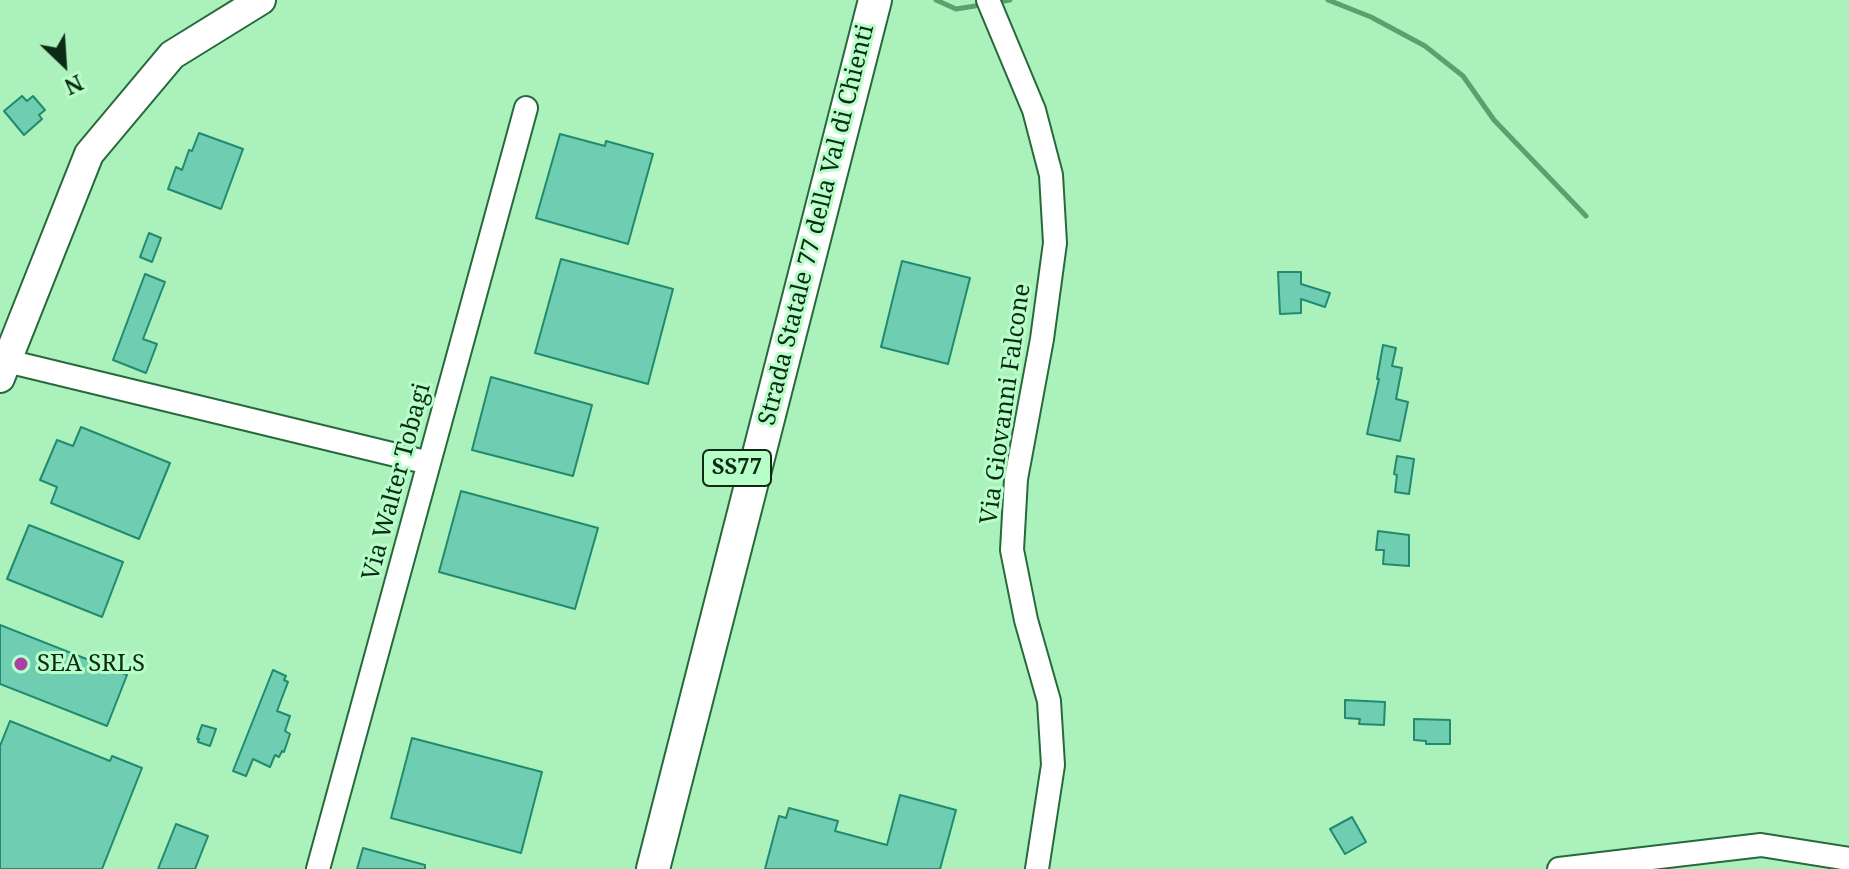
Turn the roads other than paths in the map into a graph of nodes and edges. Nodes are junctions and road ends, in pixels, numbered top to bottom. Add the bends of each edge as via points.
1 (261, 0) edge
2 (856, 0) edge
3 (875, 0) edge
4 (988, 0) edge
5 (848, 67) junction
6 (526, 108) dead end
7 (3, 370) edge
8 (429, 463) junction
9 (1849, 859) edge
10 (318, 869) edge
11 (635, 869) edge
12 (653, 869) edge
13 (1037, 869) edge
14 (1559, 869) edge

1 - 7 main road via 172,55 89,154
2 - 5 highway, Strada Statale 77 della Val di Chienti / SS77
3 - 5 highway, Strada Statale 77 della Val di Chienti / SS77
4 - 13 street, Via Giovanni Falcone via 1034,110 1051,175 1055,243 1016,479 1012,550 1049,701 1053,765
5 - 11 highway, Strada Statale 77 della Val di Chienti / SS77
5 - 12 highway, Strada Statale 77 della Val di Chienti / SS77
6 - 8 street, Via Walter Tobagi
7 - 8 street
8 - 10 street, Via Walter Tobagi
9 - 14 street via 1761,845

